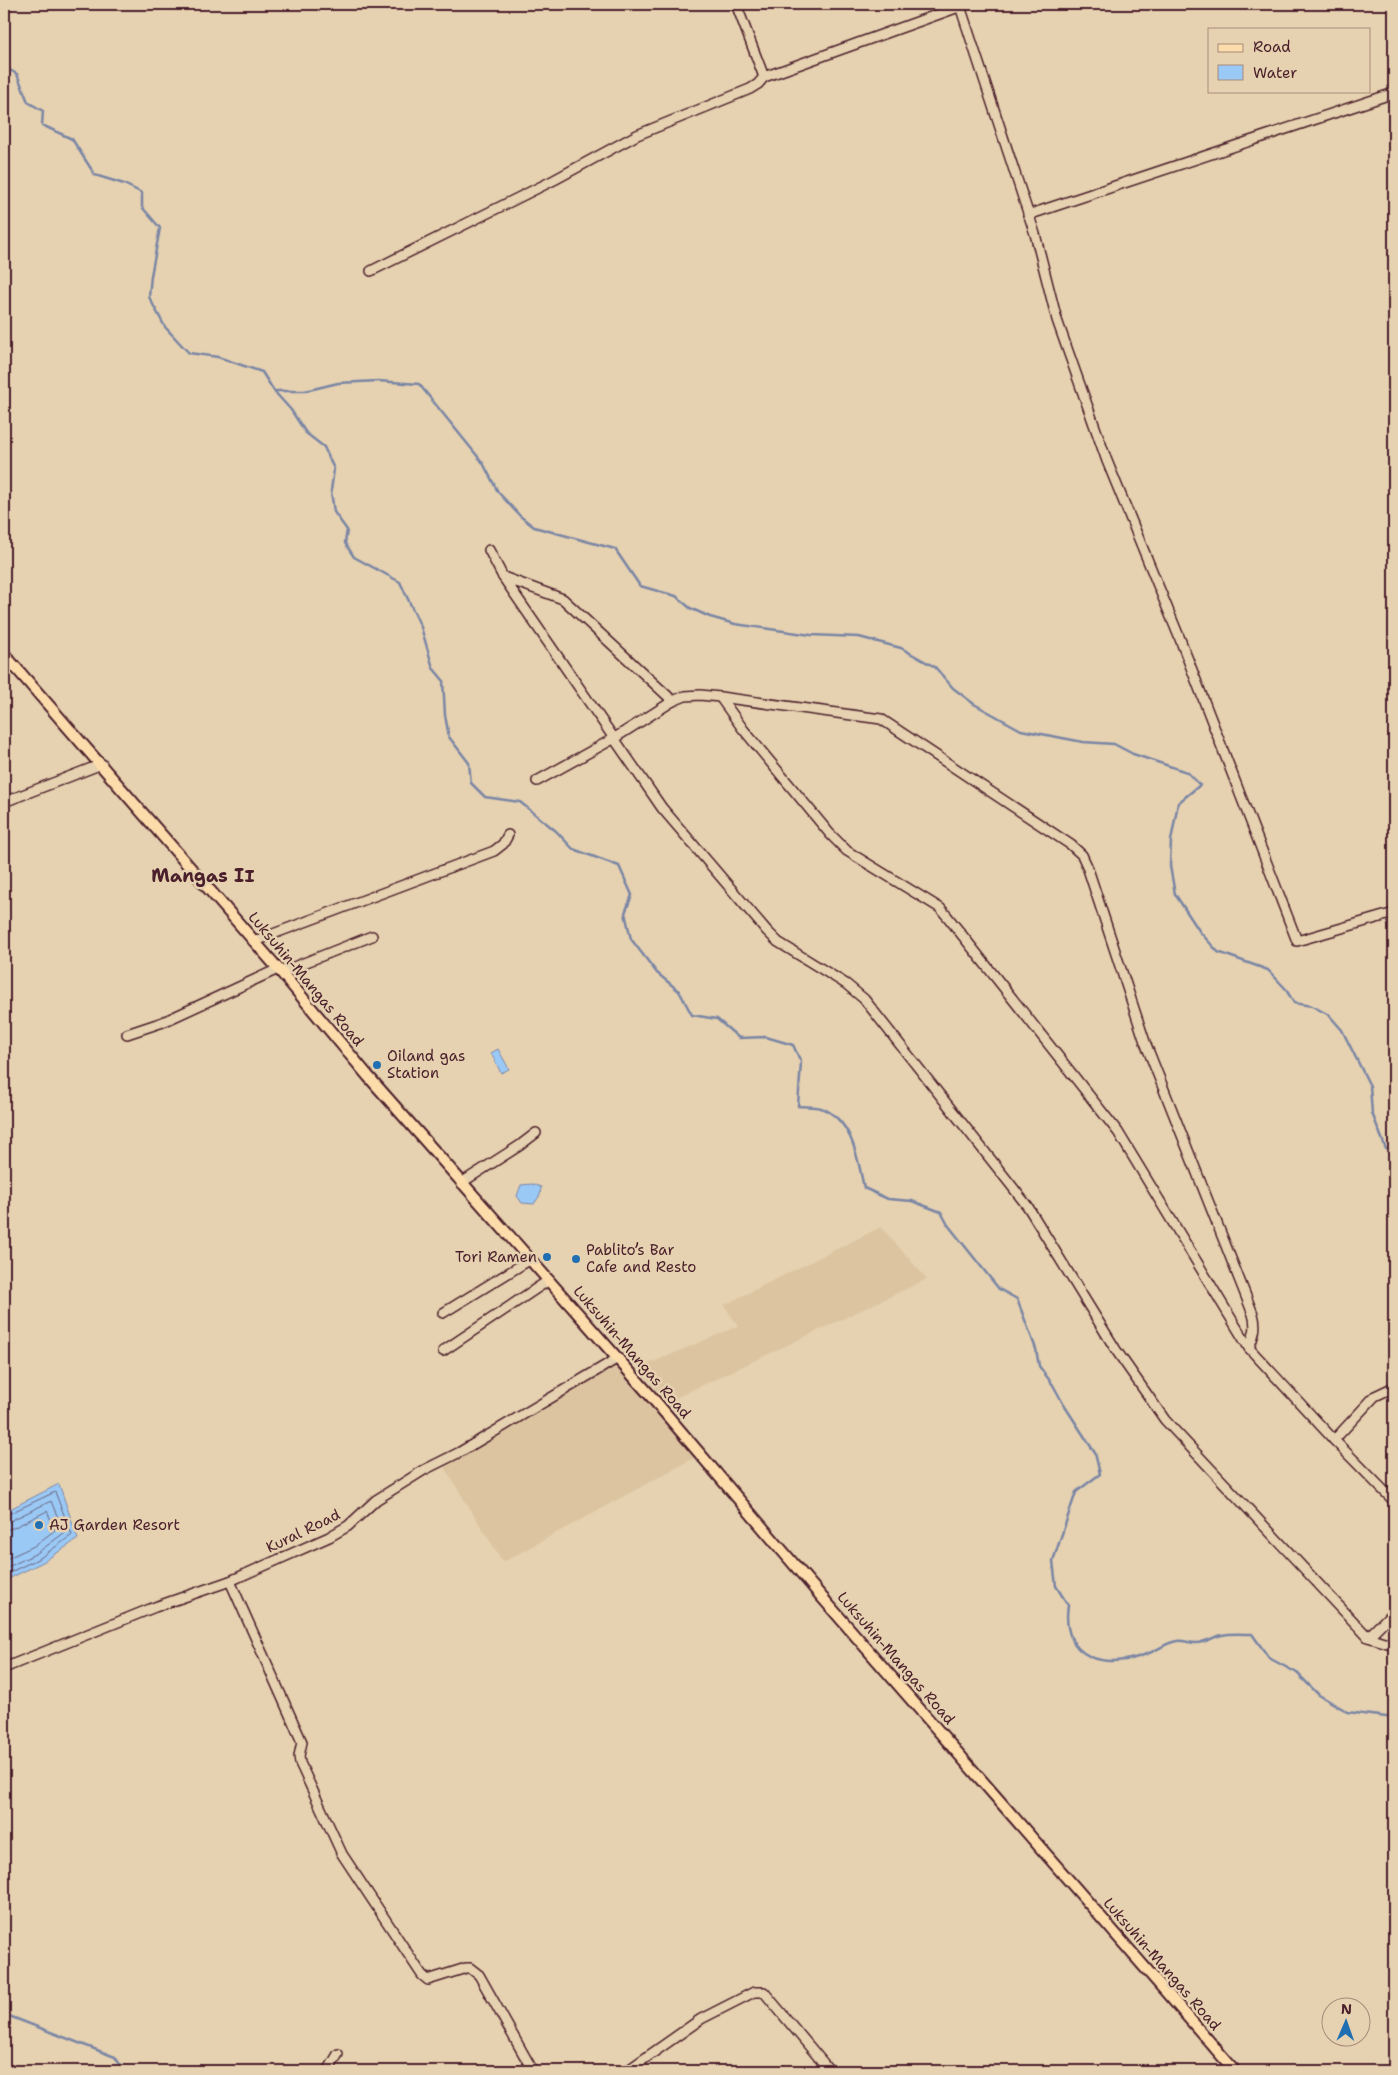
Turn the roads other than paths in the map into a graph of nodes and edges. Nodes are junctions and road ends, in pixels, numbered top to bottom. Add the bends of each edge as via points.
1 (736, 4) edge
2 (963, 5) edge
3 (764, 77) junction
4 (1394, 93) edge
5 (1028, 215) junction
6 (371, 271) dead end
7 (489, 550) dead end
8 (503, 577) junction
9 (4, 654) edge
10 (720, 697) junction
11 (673, 701) junction
12 (613, 739) junction
13 (102, 764) junction
14 (537, 781) dead end
15 (4, 802) edge
16 (508, 836) dead end
17 (1394, 913) edge
18 (372, 936) dead end
19 (253, 941) junction
20 (280, 970) junction
21 (127, 1034) dead end
22 (536, 1133) dead end
23 (461, 1184) junction
24 (531, 1259) junction
25 (549, 1280) junction
26 (443, 1313) dead end
27 (1249, 1348) junction
28 (443, 1351) dead end
29 (618, 1358) junction
30 (1394, 1387) edge
31 (1334, 1440) junction
32 (1394, 1501) edge
33 (230, 1581) junction
34 (1394, 1611) edge
35 (1368, 1637) junction
36 (1394, 1645) edge
37 (4, 1668) edge
38 (338, 2054) dead end
39 (328, 2071) edge
40 (532, 2071) edge
41 (627, 2071) edge
42 (830, 2071) edge
43 (1235, 2071) edge

1 - 3 street
2 - 3 street
2 - 5 street
3 - 6 street via 750,89 637,135
4 - 5 street
5 - 17 street via 1057,320 1107,460 1297,941
7 - 8 street
8 - 11 street via 563,599
8 - 12 street
9 - 13 main road, Luksuhin-Mangas Road
10 - 11 street via 685,696
10 - 27 street via 841,845 940,908 947,916 1118,1132
10 - 27 street via 881,719 1082,855 1145,1042 1253,1314 1255,1332
11 - 12 street
12 - 14 street
12 - 35 street via 662,808 767,931 778,942 846,984 880,1018 1028,1207 1116,1350 1165,1420
13 - 15 street
13 - 19 main road, Luksuhin-Mangas Road
16 - 19 street via 494,851
18 - 20 street
19 - 20 main road, Luksuhin-Mangas Road
20 - 21 street via 163,1022
20 - 23 main road, Luksuhin-Mangas Road
22 - 23 street
23 - 24 main road, Luksuhin-Mangas Road
24 - 25 main road, Luksuhin-Mangas Road
24 - 26 street
25 - 28 street
25 - 29 main road, Luksuhin-Mangas Road
27 - 31 street
29 - 33 street, Kural Road via 424,1470 376,1500 348,1526
29 - 43 main road, Luksuhin-Mangas Road
30 - 31 street via 1375,1396
31 - 32 street
33 - 37 street, Kural Road
33 - 40 street via 302,1742 300,1763 342,1854 422,1975 428,1980 466,1968 479,1975
34 - 35 street
35 - 36 street
38 - 39 street
41 - 42 street via 701,2019 754,1992 764,1992

